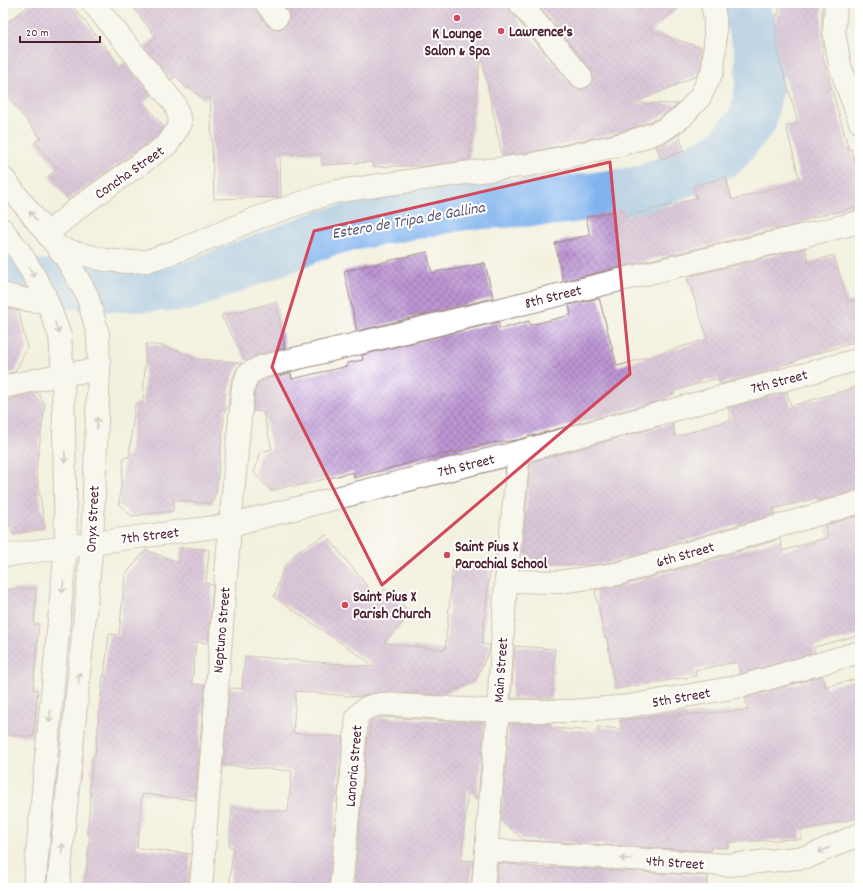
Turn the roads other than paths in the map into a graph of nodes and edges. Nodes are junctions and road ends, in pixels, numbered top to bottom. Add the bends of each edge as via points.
1 (93, 3) edge
2 (520, 3) edge
3 (712, 3) edge
4 (836, 3) edge
5 (580, 78) dead end
6 (860, 122) edge
7 (3, 178) edge
8 (860, 222) edge
9 (3, 230) edge
10 (57, 247) junction
11 (3, 294) edge
12 (45, 296) junction
13 (860, 359) edge
14 (99, 370) junction
15 (63, 374) junction
16 (248, 374) joint
17 (3, 387) edge
18 (519, 452) junction
19 (860, 502) edge
20 (230, 525) junction
21 (92, 543) junction
22 (66, 546) junction
23 (3, 556) edge
24 (506, 581) junction
25 (860, 652) edge
26 (498, 711) junction
27 (860, 834) edge
28 (486, 850) junction
29 (34, 888) edge
30 (58, 888) edge
31 (201, 888) edge
32 (341, 888) edge
33 (483, 888) edge

1 - 10 street, Concha Street via 175,104 181,123 168,144 79,208
2 - 5 street
3 - 10 street via 715,20 714,70 700,97 682,117 663,130 639,139 529,165 333,192 256,218 147,261 105,260
4 - 6 street via 834,31 840,66
10 -> 7 street, Onyx Street
8 - 16 street, 8th Street via 261,367
9 -> 12 street, Onyx Street via 20,252
10 - 14 street, Onyx Street via 87,294 98,334
11 - 12 street via 38,302
12 -> 15 street, Onyx Street via 60,336
13 - 18 street, 7th Street
14 - 15 street
21 -> 14 street, Onyx Street
15 - 17 street
15 -> 22 street, Onyx Street
16 - 20 street, Neptuno Street via 243,387
18 - 20 street, 7th Street
18 - 24 street, Main Street
19 - 24 street, 6th Street via 618,574 559,582
20 - 21 street, 7th Street
20 - 31 street, Neptuno Street
21 - 22 street, 7th Street
30 -> 21 street, Onyx Street
22 - 23 street, 7th Street
22 -> 29 street, Onyx Street
24 - 26 street, Main Street
25 - 26 street, 5th Street via 742,686 629,706 572,711
26 - 28 street, Main Street
26 - 32 street, Lanoria Street via 381,704 369,706 361,711 357,717
27 -> 28 street, 4th Street via 808,857 729,865
28 - 33 street, Main Street

